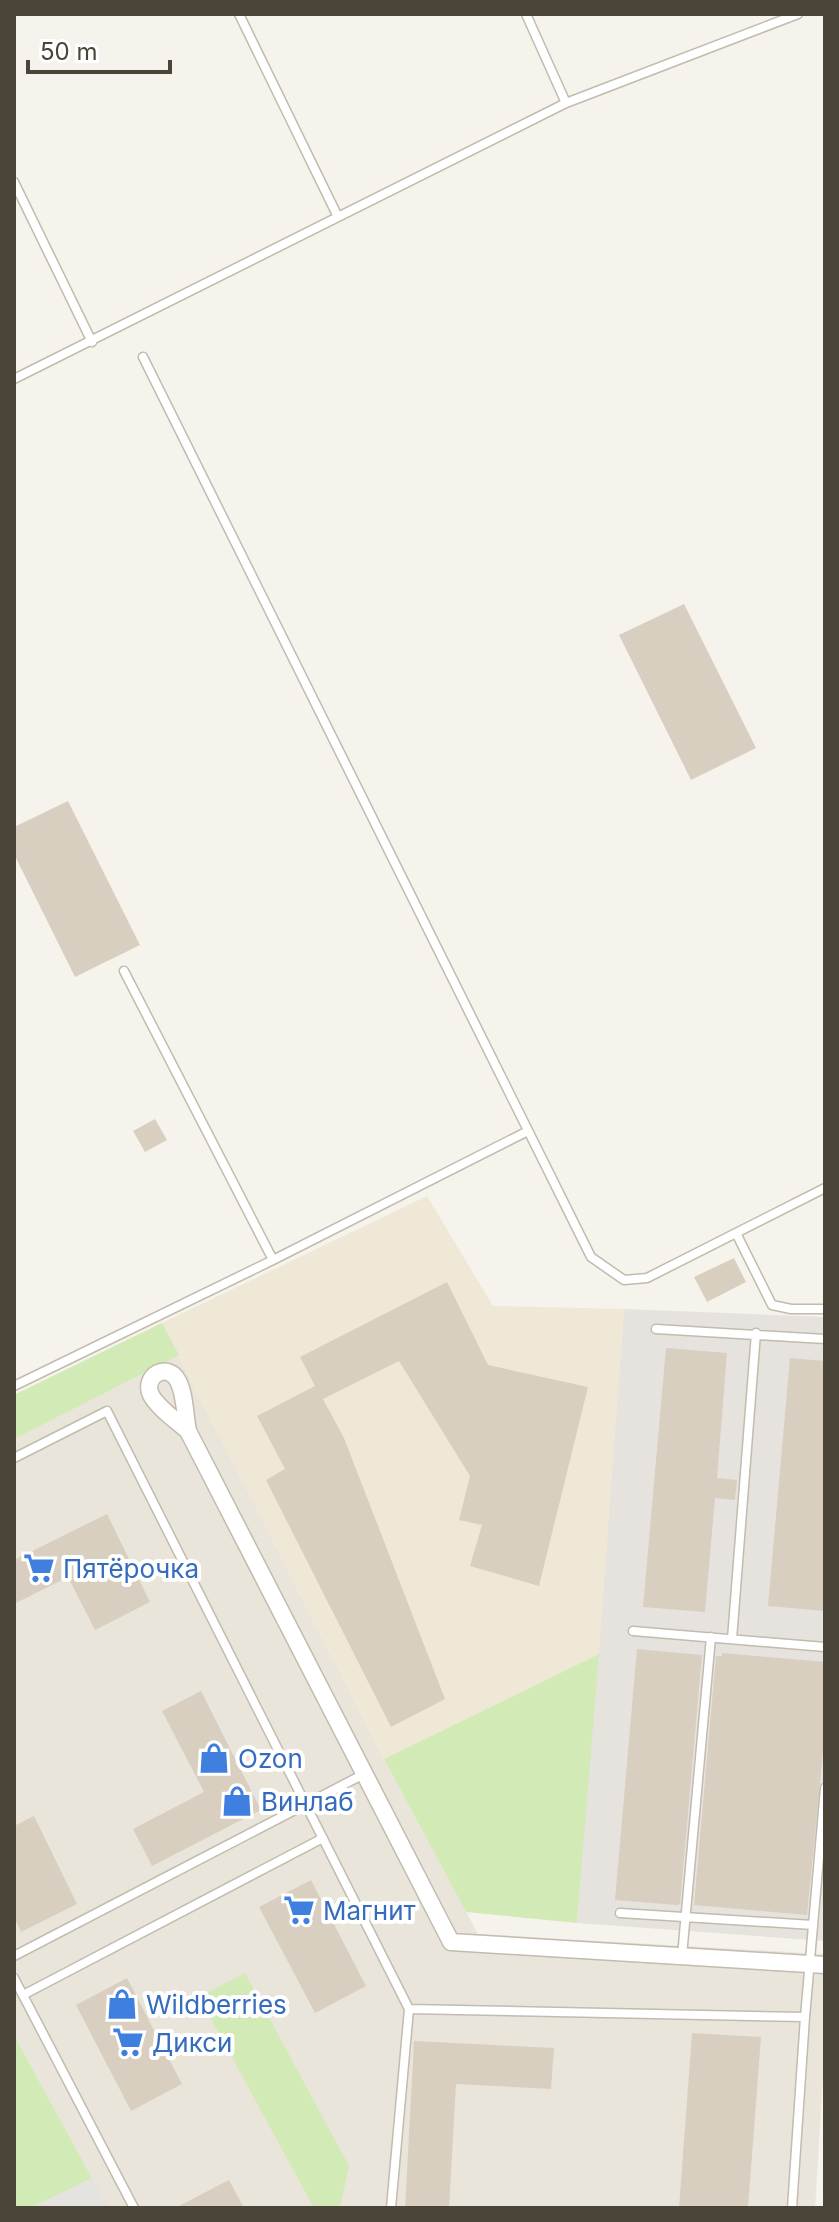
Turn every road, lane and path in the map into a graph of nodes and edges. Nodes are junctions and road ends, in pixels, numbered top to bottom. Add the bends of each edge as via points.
1 (239, 14) edge
2 (526, 14) edge
3 (798, 14) edge
4 (566, 103) junction
5 (14, 182) edge
6 (338, 217) junction
7 (92, 342) junction
8 (143, 357) dead end
9 (14, 379) edge
10 (124, 971) dead end
11 (528, 1131) junction
12 (825, 1188) edge
13 (736, 1233) junction
14 (273, 1260) junction
15 (825, 1309) edge
16 (656, 1329) dead end
17 (756, 1333) junction
18 (825, 1339) edge
19 (14, 1386) edge
20 (188, 1431) dead end
21 (14, 1458) edge
22 (633, 1631) dead end
23 (711, 1637) junction
24 (732, 1639) junction
25 (825, 1647) edge
26 (364, 1774) junction
27 (825, 1788) edge
28 (306, 1805) junction
29 (323, 1838) junction
30 (620, 1913) dead end
31 (686, 1918) junction
32 (813, 1925) junction
33 (14, 1956) edge
34 (682, 1956) junction
35 (817, 1964) edge
36 (14, 1978) edge
37 (23, 1995) junction
38 (409, 2009) junction
39 (805, 2017) junction
40 (134, 2208) edge
41 (391, 2208) edge
42 (792, 2208) edge

1 - 6 lane
2 - 4 lane
3 - 4 lane
4 - 6 lane
5 - 7 lane
6 - 7 lane
7 - 9 lane
8 - 11 lane
10 - 14 lane
11 - 13 lane via 591,1257 624,1280 647,1278
11 - 14 lane
12 - 13 lane
13 - 15 lane via 772,1305
14 - 19 lane
16 - 17 lane
17 - 18 lane
17 - 24 lane
20 - 26 street
21 - 28 lane via 107,1411
22 - 23 lane
23 - 24 lane
23 - 31 lane
24 - 25 lane
26 - 28 lane
26 - 34 street via 451,1942
27 - 32 lane
28 - 29 lane
28 - 33 lane
29 - 37 lane
29 - 38 lane
30 - 31 lane
31 - 32 lane
31 - 34 lane
32 - 35 lane
34 - 35 street
35 - 39 lane
36 - 37 lane
37 - 40 lane
38 - 39 lane
38 - 41 lane
39 - 42 lane

